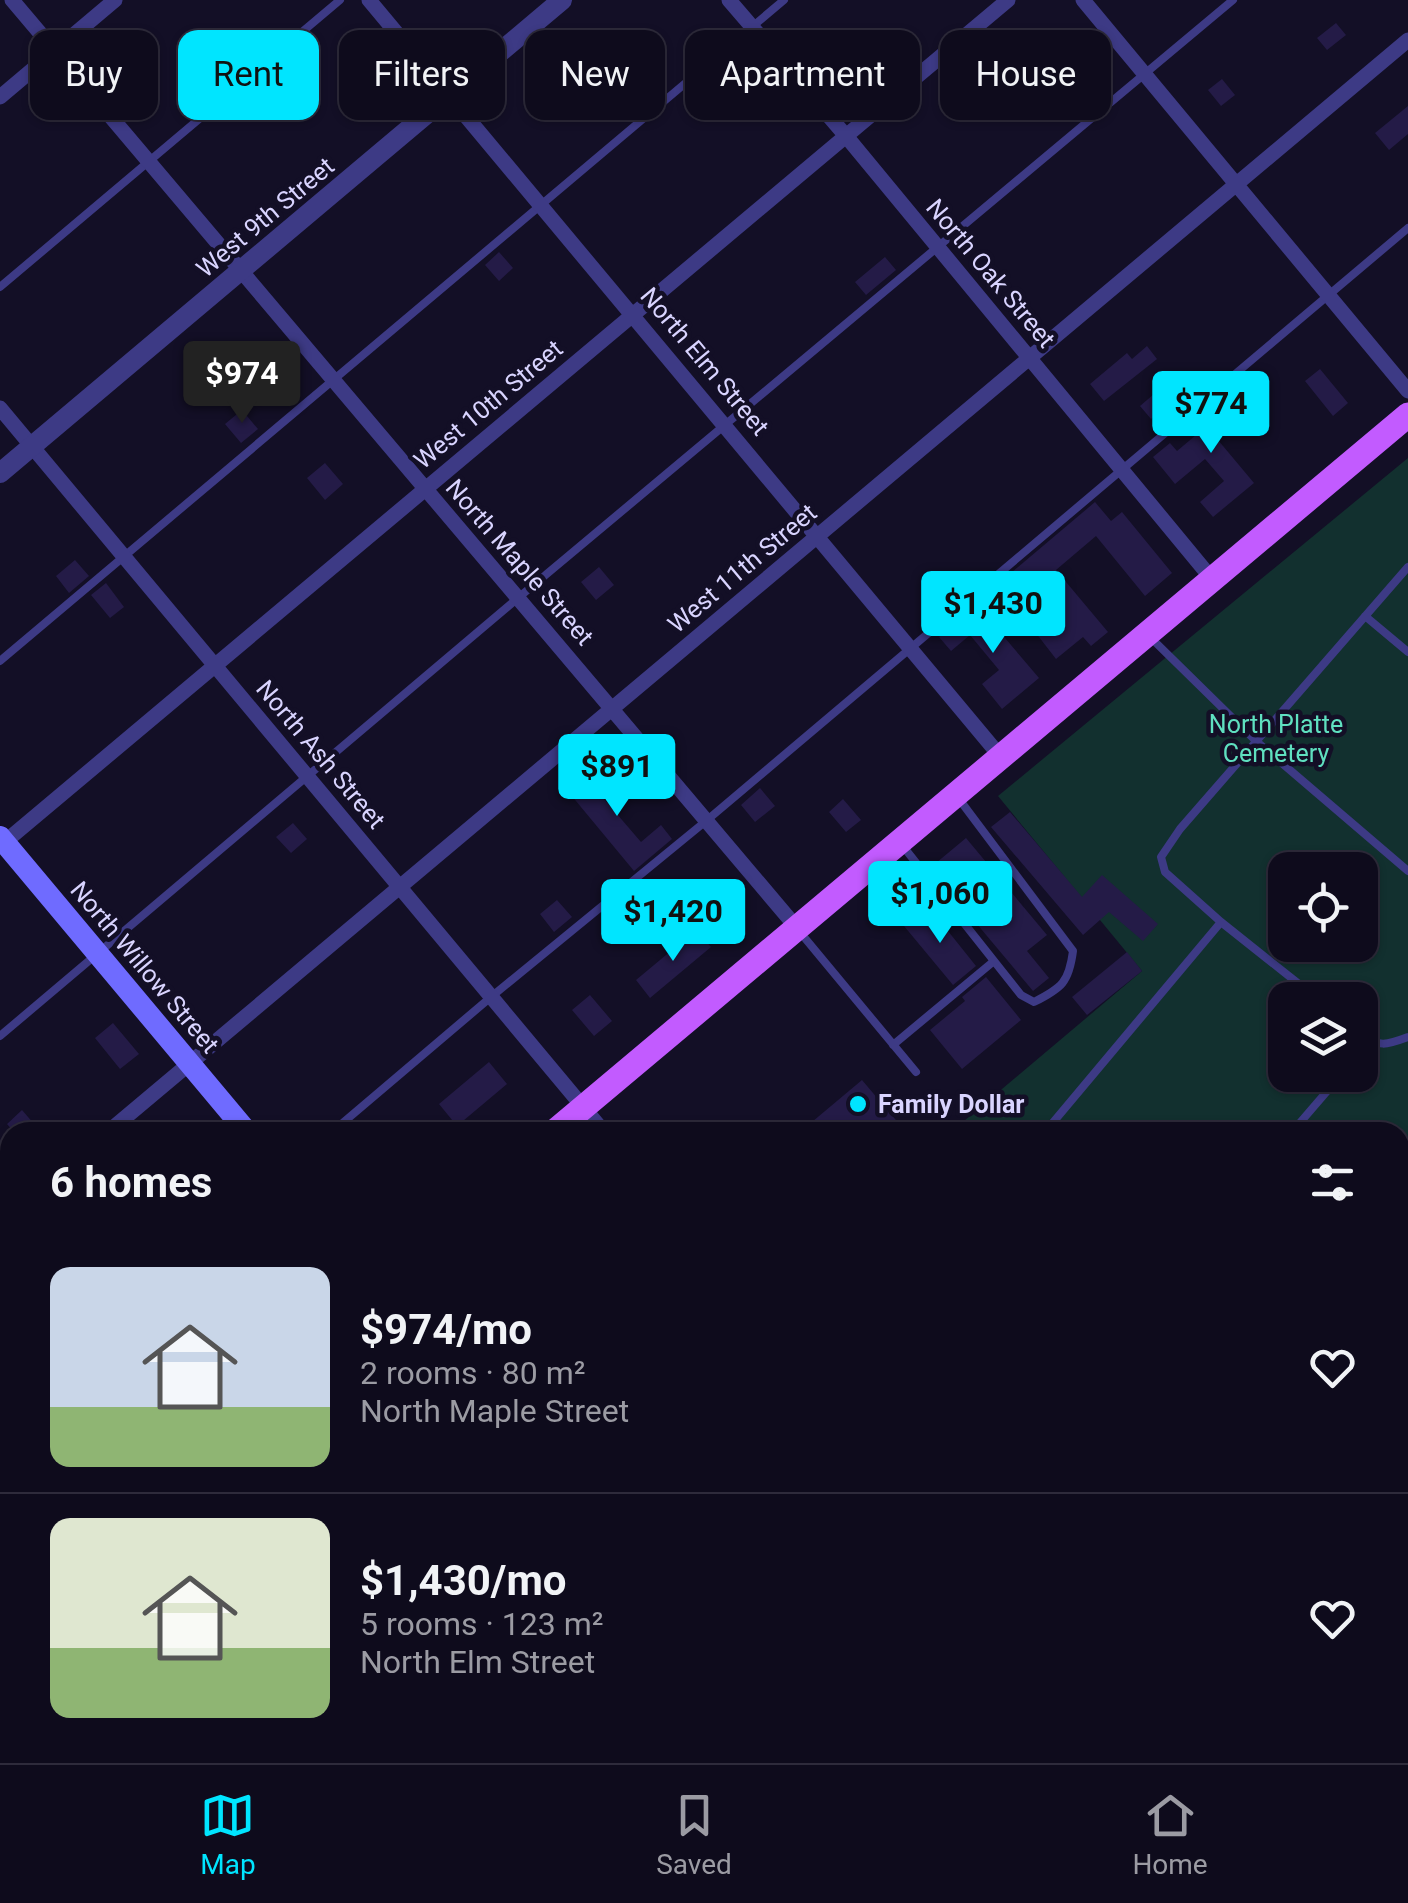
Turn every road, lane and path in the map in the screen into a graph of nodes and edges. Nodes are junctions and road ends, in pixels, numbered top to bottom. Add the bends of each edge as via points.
1 (12, 0) edge
2 (115, 0) edge
3 (340, 0) edge
4 (369, 0) edge
5 (562, 0) edge
6 (729, 0) edge
7 (784, 0) edge
8 (1008, 0) edge
9 (1083, 0) edge
10 (1233, 0) edge
11 (752, 27) junction
12 (38, 30) edge
13 (79, 30) edge
14 (394, 30) edge
15 (1408, 40) edge
16 (505, 48) edge
17 (30, 71) edge
18 (1145, 74) junction
19 (0, 97) edge
20 (114, 120) edge
21 (419, 120) edge
22 (470, 120) edge
23 (846, 136) junction
24 (149, 162) junction
25 (1237, 184) junction
26 (542, 205) junction
27 (1408, 228) edge
28 (937, 248) junction
29 (240, 271) junction
30 (0, 286) edge
31 (1328, 294) junction
32 (633, 314) junction
33 (1030, 359) junction
34 (333, 382) junction
35 (1408, 391) edge
36 (0, 408) edge
37 (1408, 415) edge
38 (725, 425) junction
39 (32, 446) junction
40 (1121, 468) junction
41 (0, 472) edge
42 (425, 490) junction
43 (818, 537) junction
44 (124, 556) junction
45 (1408, 567) edge
46 (1212, 579) junction
47 (518, 598) junction
48 (1365, 616) junction
49 (1147, 634) junction
50 (910, 648) junction
51 (1408, 652) edge
52 (0, 661) edge
53 (215, 666) junction
54 (613, 709) junction
55 (1256, 742) junction
56 (1000, 756) junction
57 (307, 776) junction
58 (955, 794) junction
59 (706, 821) junction
60 (1, 842) edge
61 (899, 842) junction
62 (1408, 871) edge
63 (400, 888) junction
64 (1221, 922) junction
65 (796, 928) junction
66 (98, 954) junction
67 (994, 961) junction
68 (1296, 982) edge
69 (491, 997) junction
70 (0, 1036) edge
71 (1408, 1037) edge
72 (1378, 1043) edge
73 (894, 1045) junction
74 (189, 1064) junction
75 (916, 1072) dead end
76 (1326, 1092) edge
77 (583, 1108) junction
78 (120, 1122) edge
79 (238, 1122) edge
80 (344, 1122) edge
81 (566, 1122) edge
82 (595, 1122) edge
83 (1053, 1122) edge
84 (1301, 1122) edge

1 - 12 street, North Maple Street
2 - 13 street
3 - 24 lane
4 - 14 street, North Elm Street
5 - 16 street, West 9th Street
6 - 11 street, North Oak Street
7 - 11 lane
8 - 23 street, West 10th Street
9 - 18 street
10 - 18 lane
11 - 23 street, North Oak Street
11 - 26 lane
15 - 25 street, West 11th Street
17 - 19 street
18 - 25 street
18 - 28 lane
20 - 24 street, North Maple Street
21 - 29 street, West 9th Street
22 - 26 street, North Elm Street
23 - 28 street, North Oak Street
23 - 32 street, West 10th Street
24 - 29 street, North Maple Street
24 - 30 lane
25 - 31 street
25 - 33 street, West 11th Street
26 - 32 street, North Elm Street
26 - 34 lane
27 - 31 lane
28 - 33 street, North Oak Street
28 - 38 lane
29 - 34 street, North Maple Street
29 - 39 street, West 9th Street
31 - 35 street
31 - 40 lane
32 - 38 street, North Elm Street
32 - 42 street, West 10th Street
33 - 40 street, North Oak Street
33 - 43 street, West 11th Street
34 - 42 street, North Maple Street
34 - 44 lane
36 - 39 street, North Ash Street
37 - 46 main road
38 - 43 street, North Elm Street
38 - 47 lane
39 - 41 street, West 9th Street
39 - 44 street, North Ash Street
40 - 46 street, North Oak Street
40 - 50 lane
42 - 47 street, North Maple Street
42 - 53 street, West 10th Street
43 - 50 street, North Elm Street
43 - 54 street, West 11th Street
44 - 52 lane
44 - 53 street, North Ash Street
45 - 48 lane
46 - 49 main road
47 - 54 street, North Maple Street
47 - 57 lane
48 - 51 lane
48 - 55 lane
49 - 55 lane
49 - 56 main road
50 - 56 street, North Elm Street
50 - 59 lane
53 - 57 street, North Ash Street
53 - 60 street, West 10th Street
54 - 59 street, North Maple Street
54 - 63 street, West 11th Street
55 - 62 lane
55 - 64 lane via 1161,857 1165,872
56 - 58 main road
57 - 63 street, North Ash Street
57 - 66 lane
58 - 61 main road
58 - 67 lane via 1073,951 1070,974 1034,1002
59 - 65 street, North Maple Street
59 - 69 lane
60 - 66 main road, North Willow Street
61 - 65 main road
61 - 67 lane
63 - 69 street, North Ash Street
63 - 74 street, West 11th Street
64 - 68 lane
64 - 83 lane
65 - 73 lane
65 - 77 main road
66 - 70 lane
66 - 74 main road, North Willow Street
67 - 73 lane
69 - 77 street, North Ash Street
69 - 80 lane
71 - 72 lane
73 - 75 lane
74 - 78 street, West 11th Street
74 - 79 main road, North Willow Street
76 - 84 lane
77 - 81 main road
77 - 82 street, North Ash Street

